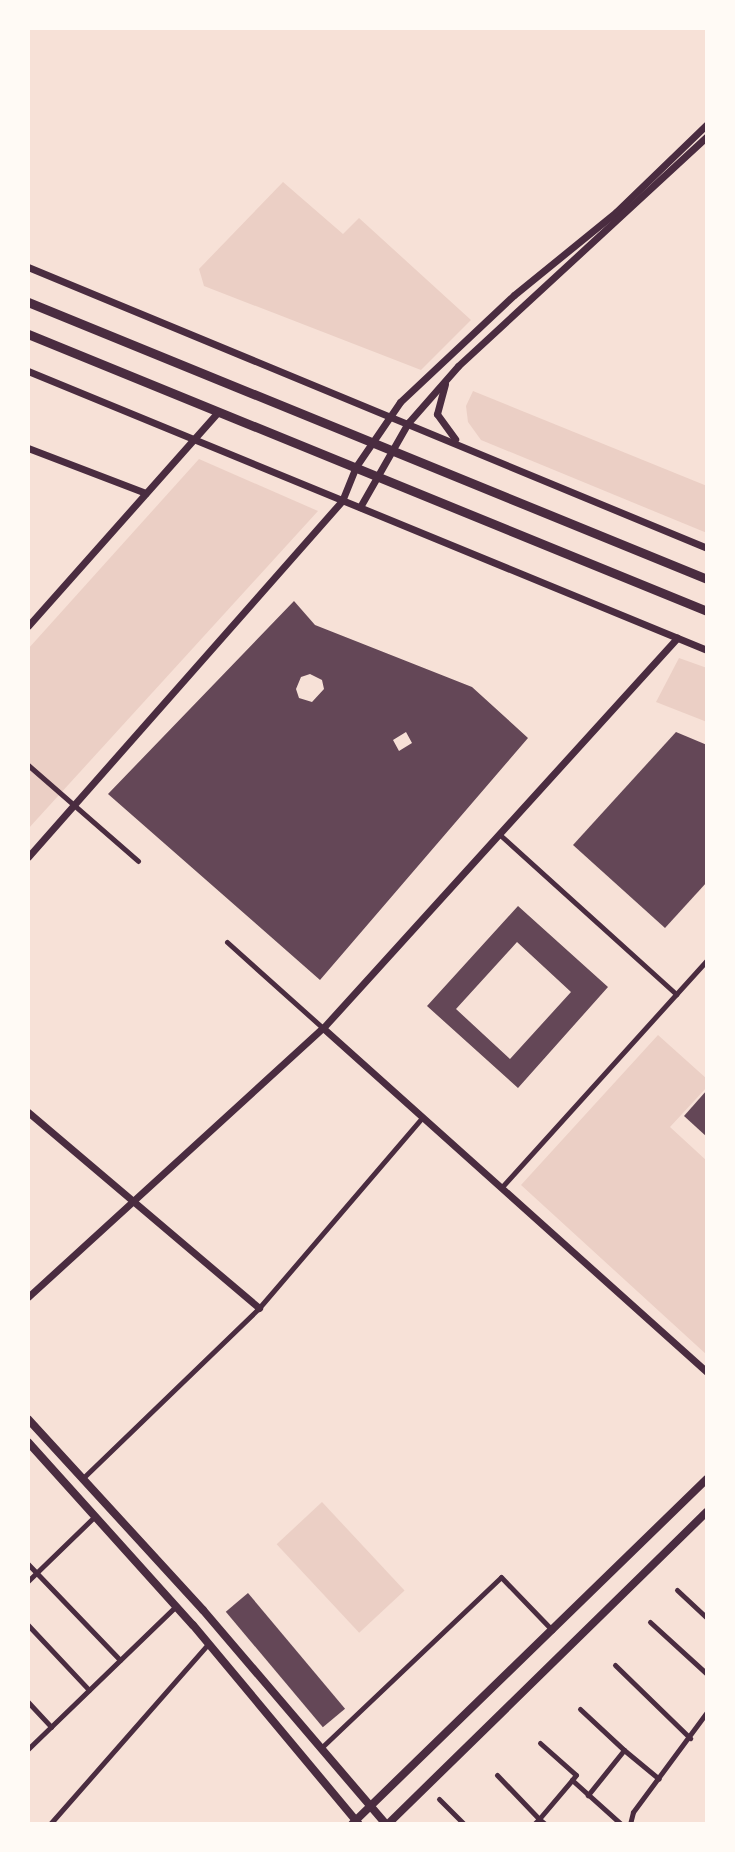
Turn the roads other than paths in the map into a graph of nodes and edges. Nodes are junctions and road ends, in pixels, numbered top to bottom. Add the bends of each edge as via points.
1 (707, 124) edge
2 (707, 136) edge
3 (28, 267) edge
4 (28, 302) edge
5 (28, 334) edge
6 (28, 371) edge
7 (449, 377) junction
8 (218, 412) junction
9 (389, 415) junction
10 (408, 423) junction
11 (194, 439) junction
12 (371, 442) junction
13 (460, 444) junction
14 (28, 448) edge
15 (392, 450) junction
16 (355, 468) junction
17 (377, 476) junction
18 (146, 493) junction
19 (342, 501) junction
20 (360, 507) junction
21 (707, 548) edge
22 (707, 579) edge
23 (707, 611) edge
24 (28, 626) edge
25 (677, 638) junction
26 (707, 650) edge
27 (28, 765) edge
28 (74, 807) junction
29 (499, 834) junction
30 (28, 857) edge
31 (138, 861) dead end
32 (227, 942) dead end
33 (707, 960) edge
34 (676, 994) junction
35 (323, 1028) junction
36 (28, 1112) edge
37 (422, 1118) junction
38 (501, 1188) junction
39 (130, 1203) junction
40 (28, 1297) edge
41 (259, 1308) junction
42 (707, 1372) edge
43 (28, 1419) edge
44 (28, 1442) edge
45 (83, 1478) junction
46 (707, 1479) edge
47 (707, 1512) edge
48 (96, 1515) junction
49 (28, 1564) edge
50 (37, 1573) junction
51 (28, 1581) edge
52 (677, 1590) dead end
53 (176, 1606) junction
54 (707, 1618) edge
55 (650, 1622) dead end
56 (28, 1625) edge
57 (552, 1630) junction
58 (208, 1644) junction
59 (120, 1660) junction
60 (615, 1665) dead end
61 (707, 1674) edge
62 (89, 1690) junction
63 (28, 1702) edge
64 (580, 1709) dead end
65 (707, 1712) edge
66 (51, 1727) junction
67 (690, 1738) junction
68 (540, 1743) dead end
69 (321, 1748) junction
70 (28, 1749) edge
71 (624, 1750) junction
72 (497, 1775) dead end
73 (659, 1779) junction
74 (572, 1780) junction
75 (588, 1795) junction
76 (439, 1799) dead end
77 (371, 1806) junction
78 (536, 1822) edge
79 (356, 1823) edge
80 (50, 1824) edge
81 (387, 1824) edge
82 (464, 1824) edge
83 (545, 1824) edge
84 (621, 1824) edge
85 (630, 1824) edge

1 - 9 main road via 578,246 468,336
2 - 7 main road
3 - 9 main road
4 - 12 highway
5 - 8 highway
6 - 11 main road
7 - 10 main road
7 - 13 main road via 437,414
8 - 11 main road
8 - 16 highway
9 - 10 main road
9 - 12 main road
10 - 13 main road
10 - 15 main road
11 - 18 main road
11 - 19 main road
12 - 15 highway
12 - 16 main road
13 - 21 main road
14 - 18 main road
15 - 17 main road
15 - 22 highway
16 - 17 highway
16 - 19 main road
17 - 20 main road
17 - 23 highway
18 - 24 main road
19 - 20 main road
19 - 28 main road
20 - 25 main road
25 - 26 main road
25 - 29 main road
27 - 28 street
28 - 30 main road
28 - 31 street
29 - 34 street
29 - 35 main road
32 - 35 street
33 - 34 street
34 - 38 street
35 - 37 main road
35 - 39 main road
36 - 39 main road
37 - 38 main road
37 - 41 street
38 - 42 main road
39 - 40 main road
39 - 41 main road
41 - 45 street
43 - 45 main road
44 - 48 main road
45 - 69 main road
46 - 57 main road
47 - 81 main road
48 - 50 street
48 - 53 main road
49 - 50 street
50 - 51 street
50 - 59 street
52 - 54 street
53 - 58 main road
53 - 59 street
55 - 61 street
56 - 62 street
57 - 69 street via 501,1577
57 - 77 main road
58 - 79 main road
58 - 80 street
59 - 62 street
60 - 67 street
62 - 66 street
63 - 66 street
64 - 71 street
65 - 67 street
66 - 70 street
67 - 73 street
68 - 74 street via 576,1775
69 - 77 main road
71 - 73 street
71 - 75 street
72 - 78 street
73 - 85 street
74 - 75 street
74 - 78 street
75 - 84 street
76 - 82 street
77 - 79 main road
77 - 81 main road
78 - 83 street

